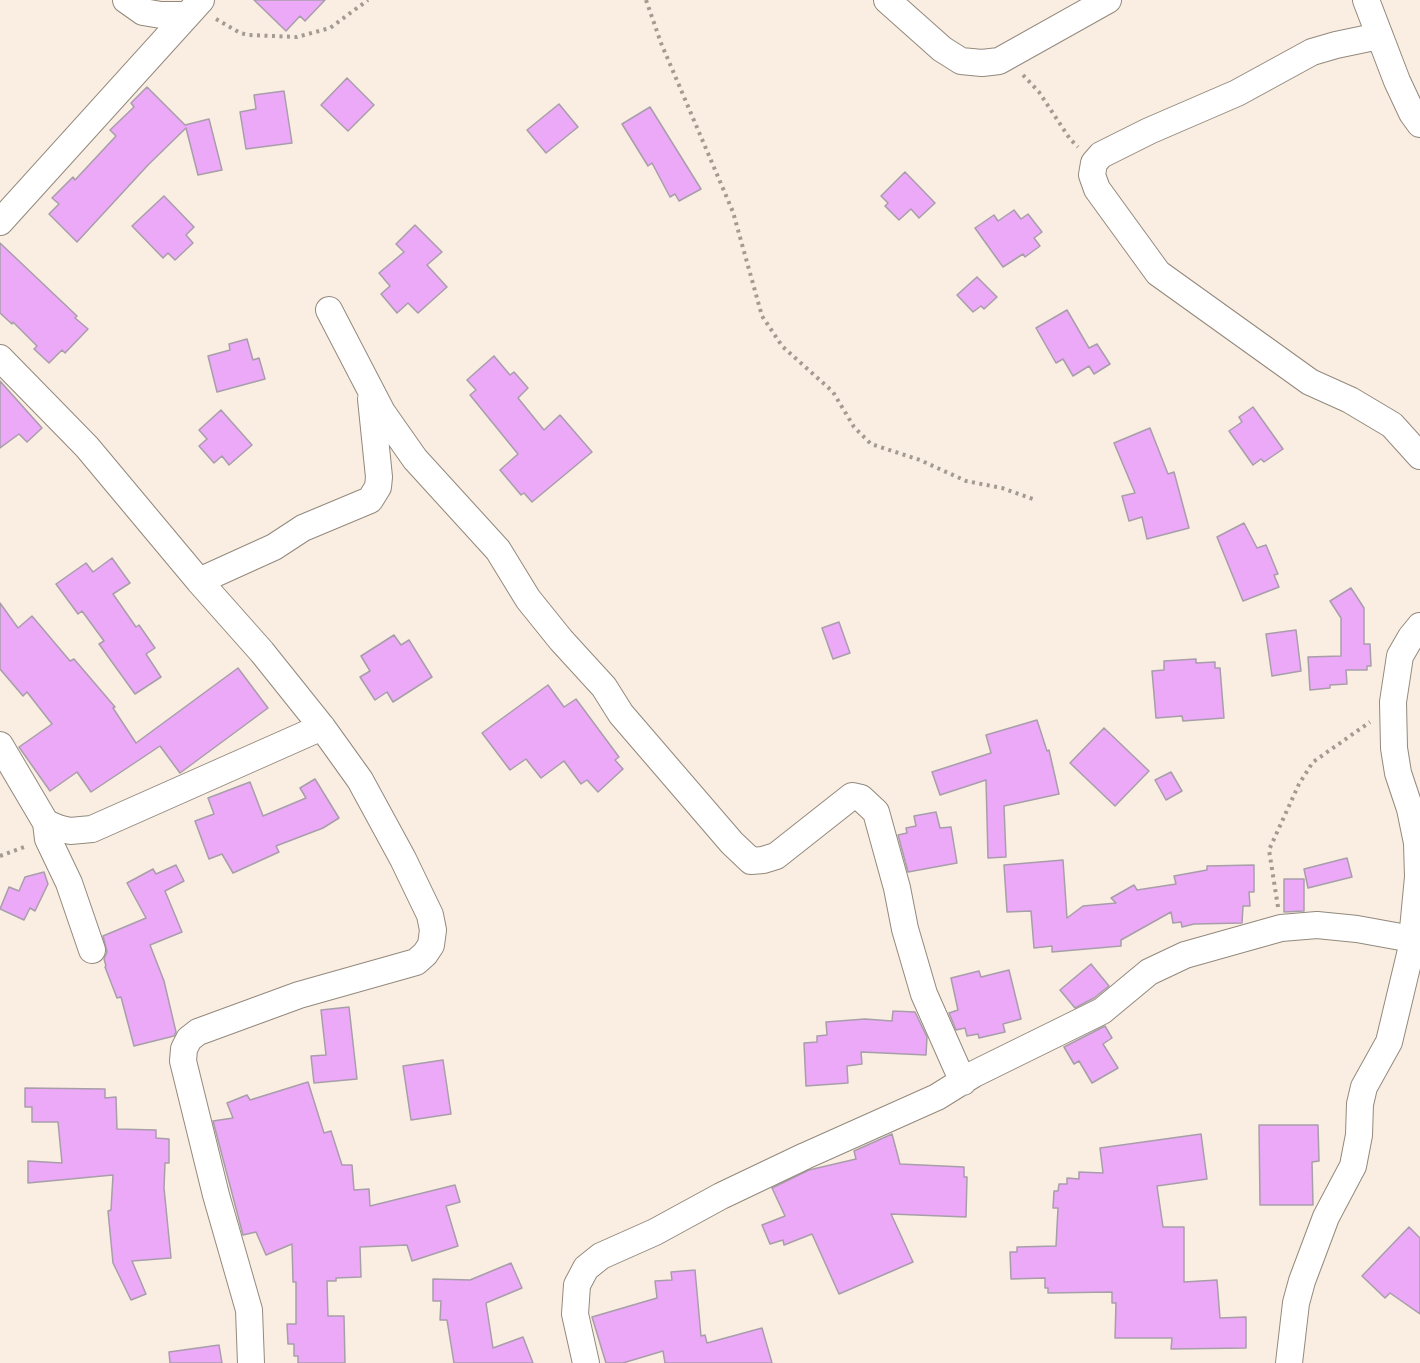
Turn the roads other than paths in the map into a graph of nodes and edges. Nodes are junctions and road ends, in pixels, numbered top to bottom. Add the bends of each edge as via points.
1 (126, 0) edge
2 (887, 0) edge
3 (1108, 0) edge
4 (1366, 0) edge
5 (192, 9) edge
6 (1379, 36) junction
7 (1420, 124) edge
8 (0, 222) edge
9 (328, 310) dead end
10 (1, 360) edge
11 (370, 389) junction
12 (1420, 456) edge
13 (199, 581) junction
14 (1420, 626) edge
15 (322, 727) junction
16 (0, 745) edge
17 (46, 823) junction
18 (1412, 939) junction
19 (92, 950) dead end
20 (963, 1082) junction
21 (251, 1363) edge
22 (586, 1363) edge
23 (1289, 1363) edge

1 - 5 street via 143,12 160,15
2 - 3 street via 942,49 961,61 982,63 999,61
4 - 6 street
5 - 8 street
6 - 7 street
6 - 12 street via 1312,52 1237,93 1101,155 1092,175 1097,189 1158,273 1310,382 1350,400 1392,426
9 - 11 street
10 - 13 street via 87,447
11 - 13 street via 379,477 370,500 303,528 274,547
11 - 20 street via 415,459 498,550 528,599 561,640 732,843 752,861 776,856 852,796 861,798 876,812 924,994
13 - 15 street
14 - 18 street via 1400,656 1393,702 1398,773 1417,843
15 - 17 street via 92,829 70,831
15 - 21 street via 382,819 430,915 433,930 431,945 416,962 299,995 198,1032 184,1049 183,1061 208,1162 249,1310
16 - 17 street
17 - 19 street via 48,839 69,883
18 - 20 street via 1317,925 1281,928 1207,948 1149,972 1102,1011
18 - 23 street via 1389,1042 1364,1087 1353,1166 1326,1217 1302,1281
20 - 22 street via 601,1256 586,1268 577,1285 575,1314

